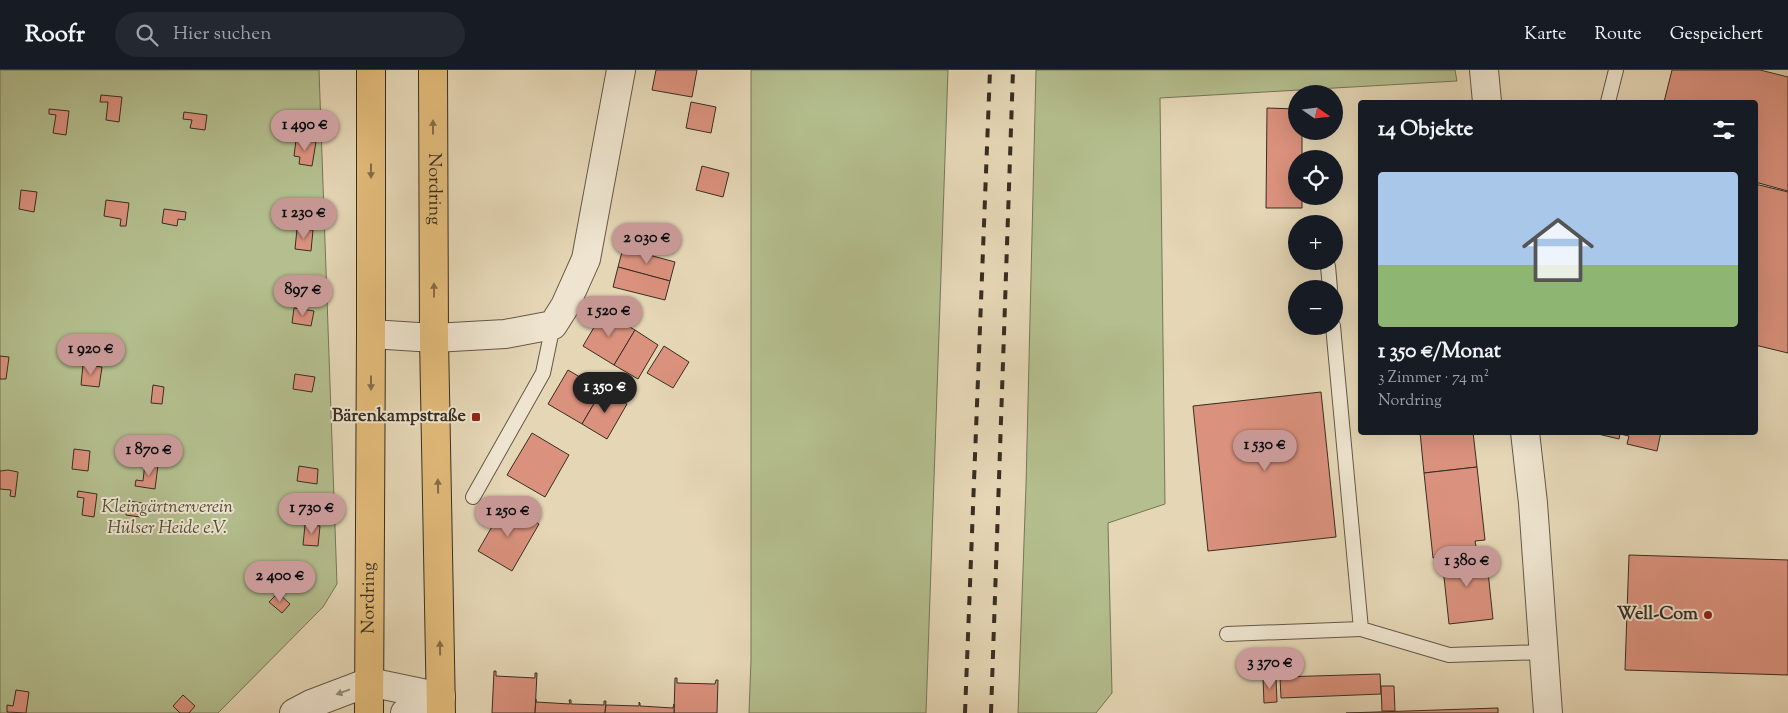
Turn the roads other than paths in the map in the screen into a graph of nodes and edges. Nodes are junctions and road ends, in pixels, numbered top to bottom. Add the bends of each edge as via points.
1 (371, 70) edge
2 (433, 70) edge
3 (622, 70) edge
4 (1484, 70) edge
5 (1616, 70) edge
6 (1487, 100) edge
7 (1608, 100) edge
8 (553, 325) junction
9 (371, 334) junction
10 (1335, 335) edge
11 (434, 338) junction
12 (1525, 435) edge
13 (473, 497) dead end
14 (1361, 629) junction
15 (1227, 634) dead end
16 (1544, 652) junction
17 (369, 682) junction
18 (441, 705) edge
19 (294, 713) edge
20 (369, 713) edge
21 (405, 713) edge
22 (1548, 713) edge

1 -> 9 main road, Nordring
11 -> 2 main road, Nordring
3 - 8 street via 586,259
4 - 6 street
5 - 7 lane
8 - 11 street via 505,334
8 - 13 lane via 543,374
9 - 11 street
9 -> 17 main road, Nordring
10 - 14 lane
18 -> 11 main road, Nordring
12 - 16 street
14 - 15 lane
14 - 16 lane via 1449,655
16 - 22 street
17 - 18 street
17 -> 19 street
17 - 20 main road, Nordring
18 - 21 street

